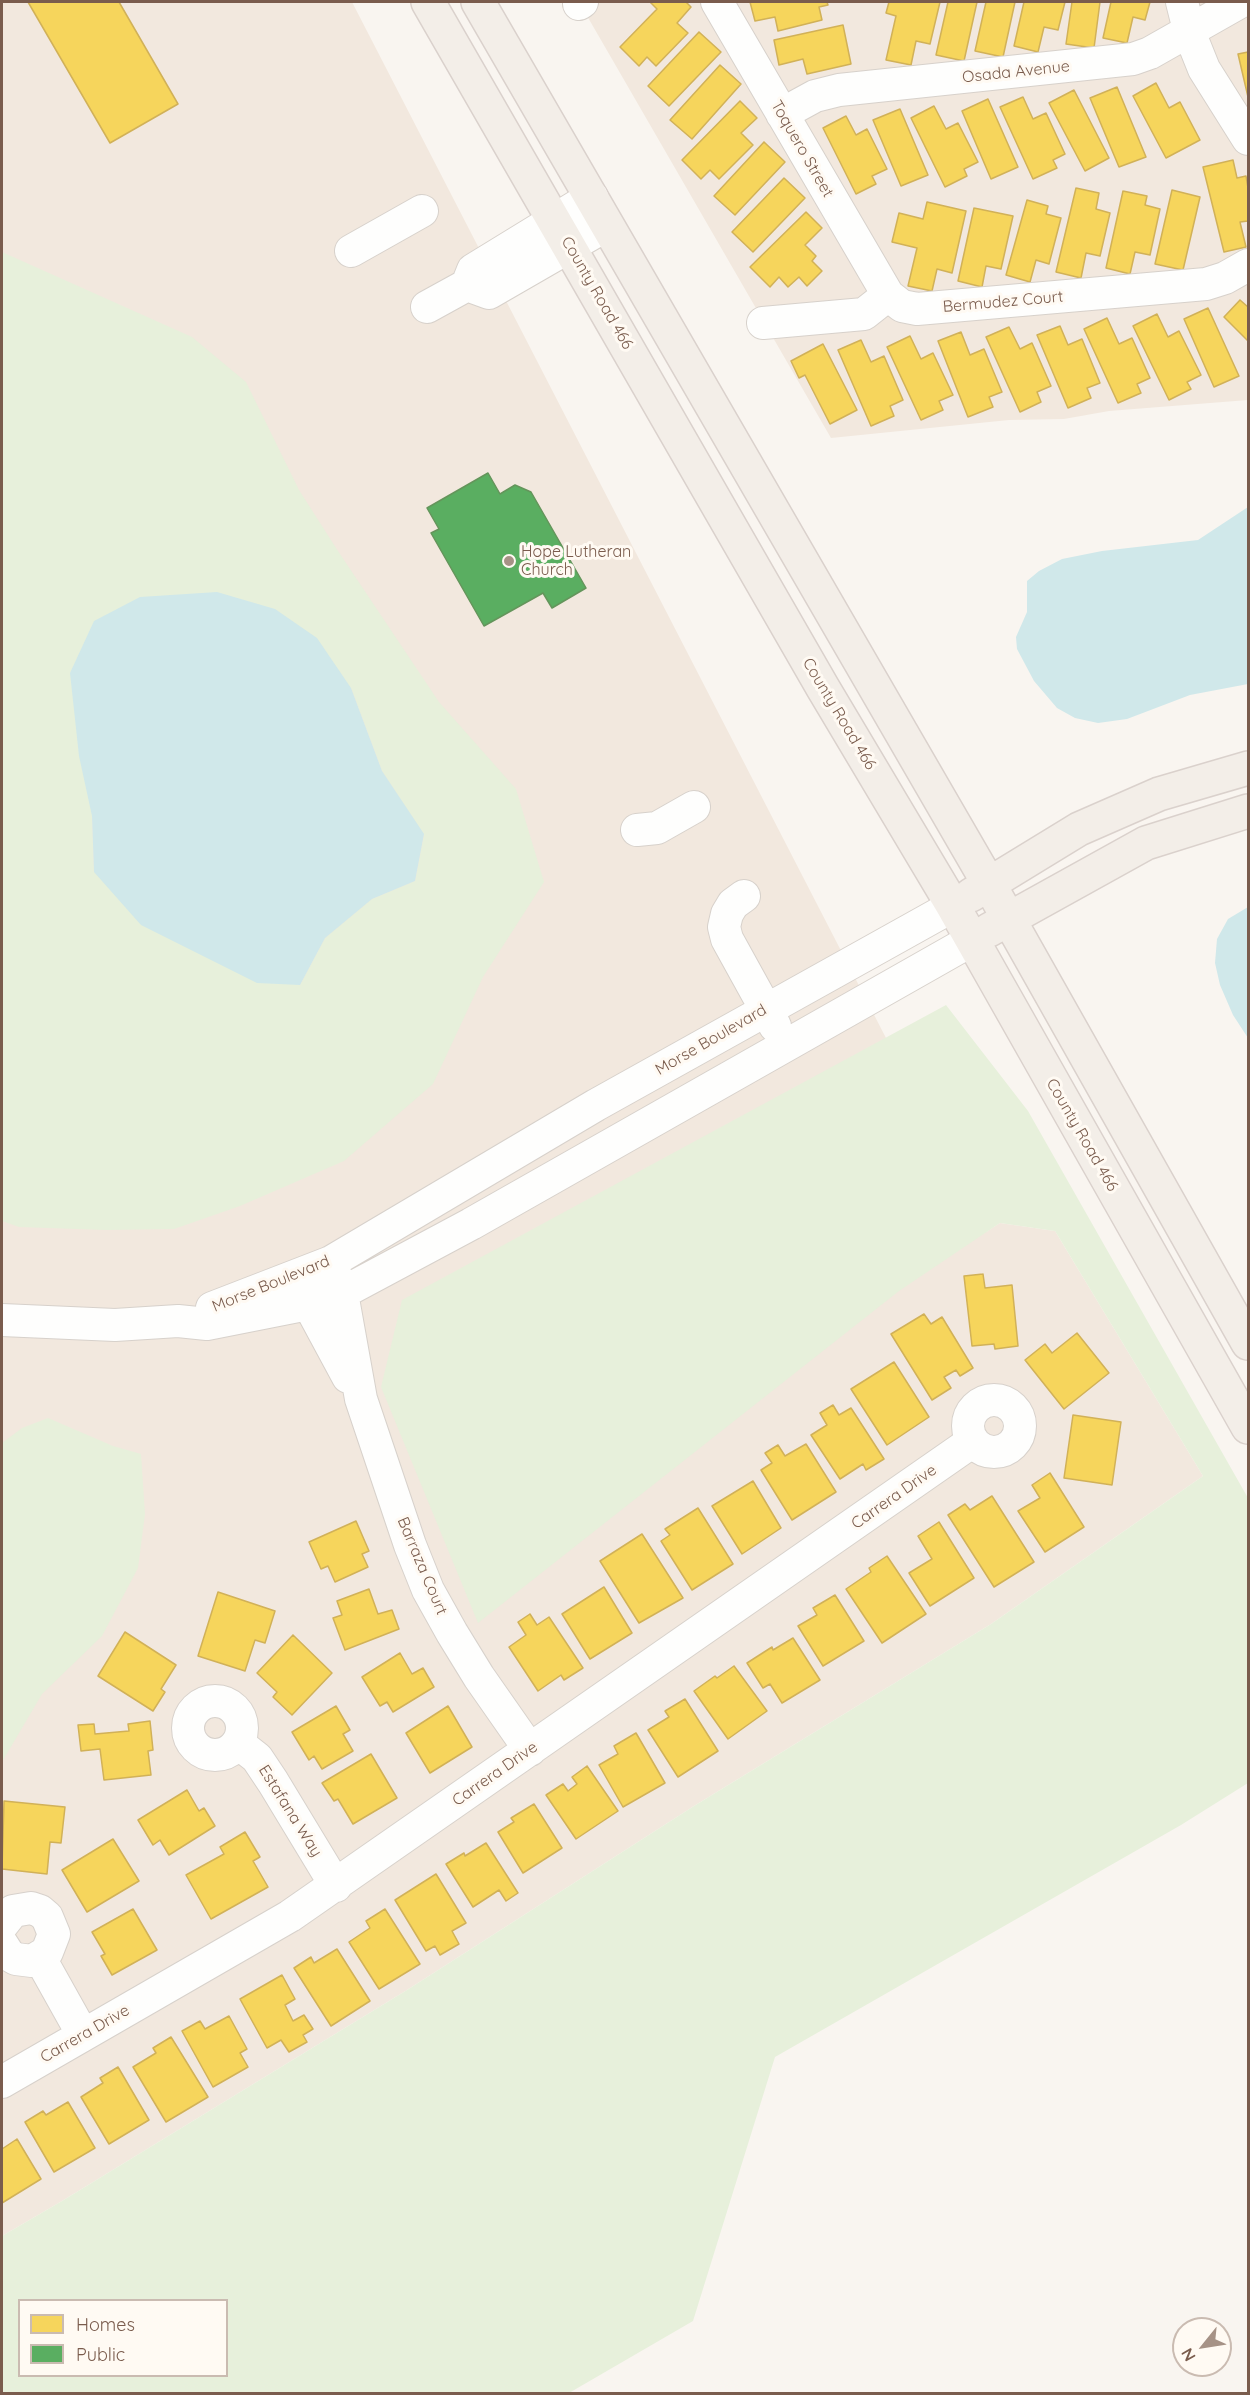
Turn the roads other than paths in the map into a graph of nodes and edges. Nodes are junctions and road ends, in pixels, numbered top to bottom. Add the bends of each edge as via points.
1 (428, 2) edge
2 (478, 2) edge
3 (717, 2) edge
4 (1240, 2) edge
5 (1186, 16) edge
6 (782, 114) junction
7 (1248, 139) edge
8 (422, 211) dead end
9 (599, 211) junction
10 (555, 218) junction
11 (570, 246) junction
12 (351, 251) dead end
13 (1248, 265) edge
14 (467, 285) junction
15 (888, 296) junction
16 (427, 308) dead end
17 (763, 323) dead end
18 (1248, 768) edge
19 (694, 807) dead end
20 (1248, 811) edge
21 (637, 830) dead end
22 (989, 884) junction
23 (744, 896) dead end
24 (953, 906) junction
25 (1008, 920) junction
26 (972, 940) junction
27 (765, 1009) junction
28 (785, 1046) junction
29 (596, 1105) junction
30 (618, 1141) junction
31 (331, 1262) junction
32 (302, 1291) junction
33 (342, 1293) junction
34 (2, 1320) edge
35 (1248, 1343) edge
36 (361, 1399) junction
37 (1248, 1427) edge
38 (973, 1441) dead end
39 (238, 1743) dead end
40 (530, 1750) junction
41 (336, 1886) junction
42 (2, 1925) edge
43 (2, 1944) edge
44 (40, 1958) junction
45 (83, 2035) junction
46 (2, 2082) edge

1 - 10 main road, County Road 466
2 - 9 main road
3 - 6 street, Toquero Street
4 - 5 street, Osada Avenue
5 - 6 street, Osada Avenue via 1150,53 1133,59 839,90 815,96
5 - 7 street via 1211,82
6 - 15 street, Toquero Street
8 - 12 street
9 - 10 street
9 - 11 street
9 - 22 main road
10 - 11 main road, County Road 466
10 - 14 street via 473,270
11 - 14 street via 489,293
11 - 24 main road, County Road 466 via 823,688
13 - 15 street, Bermudez Court via 1206,284 987,304 917,309 902,306
14 - 16 street
15 - 17 street via 864,314
18 - 22 main road, Morse Boulevard via 1159,794 1079,829
19 - 21 street via 657,828
20 - 25 main road, Morse Boulevard via 1146,843
22 - 24 main road, Morse Boulevard
22 - 25 main road
23 - 27 street via 733,904 724,927
24 - 26 main road, County Road 466
24 - 27 street, Morse Boulevard
25 - 26 main road, Morse Boulevard
25 - 35 main road
26 - 28 street, Morse Boulevard
26 - 37 main road, County Road 466
27 - 28 street
27 - 29 street, Morse Boulevard
28 - 30 street, Morse Boulevard
29 - 30 street
29 - 31 street, Morse Boulevard
30 - 33 street, Morse Boulevard
31 - 32 street, Morse Boulevard
31 - 33 street, Barraza Court
32 - 33 street, Morse Boulevard
32 - 34 street, Morse Boulevard via 207,1324
32 - 36 street, Barraza Court
33 - 36 street, Barraza Court
36 - 40 street, Barraza Court via 428,1590 474,1668
38 - 40 street, Carrera Drive
39 - 41 street, Estafana Way via 257,1758
40 - 41 street, Carrera Drive
41 - 45 street, Carrera Drive
42 - 44 street via 6,1916 22,1908 40,1911 47,1917 54,1934 47,1952
43 - 44 street via 16,1959
44 - 45 street
45 - 46 street, Carrera Drive

